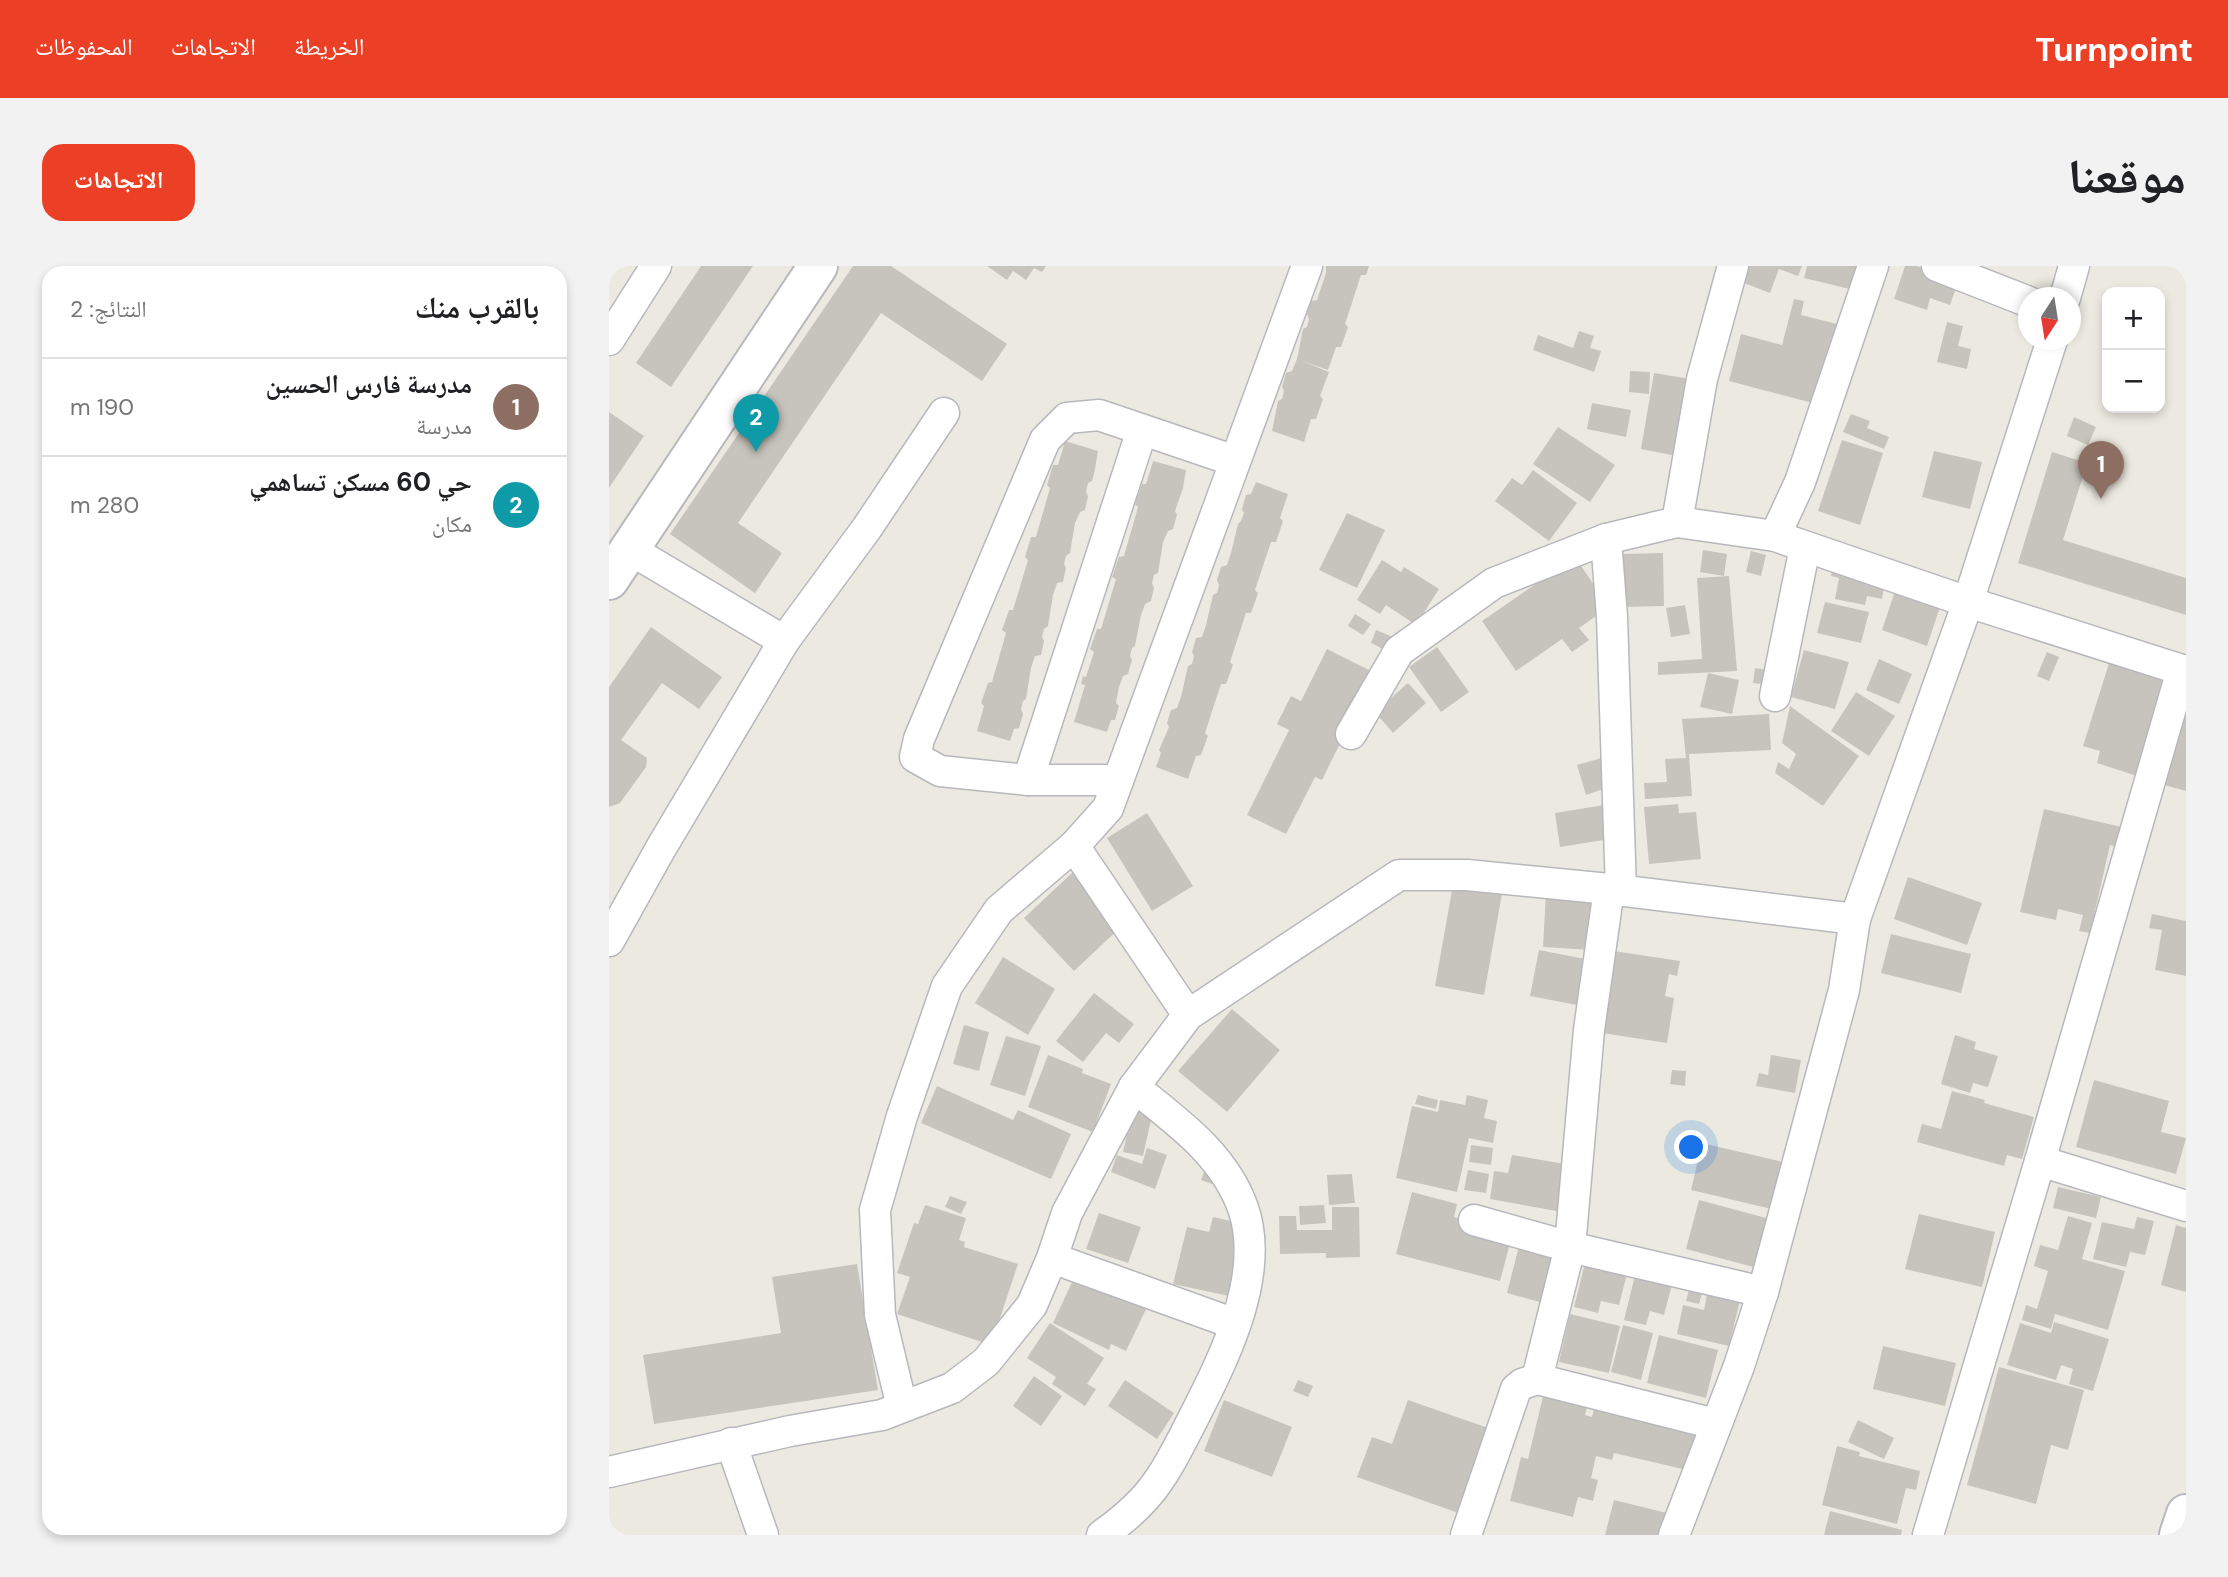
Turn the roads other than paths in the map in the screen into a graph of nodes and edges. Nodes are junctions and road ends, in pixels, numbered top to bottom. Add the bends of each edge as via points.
1 (656, 266) edge
2 (818, 266) edge
3 (1307, 266) edge
4 (1733, 266) edge
5 (1873, 266) edge
6 (1937, 266) edge
7 (2074, 266) edge
8 (2068, 287) edge
9 (2018, 298) edge
10 (609, 340) edge
11 (2049, 350) edge
12 (944, 413) dead end
13 (1142, 430) junction
14 (1235, 461) junction
15 (1677, 522) junction
16 (1775, 537) junction
17 (1606, 539) junction
18 (1805, 547) junction
19 (619, 564) edge
20 (1968, 602) junction
21 (784, 640) junction
22 (2184, 671) edge
23 (1775, 696) dead end
24 (1351, 734) dead end
25 (1028, 780) junction
26 (1118, 780) junction
27 (1074, 846) junction
28 (1615, 890) junction
29 (1855, 919) junction
30 (609, 941) edge
31 (1188, 1015) junction
32 (1134, 1087) junction
33 (2040, 1161) junction
34 (2186, 1206) edge
35 (1474, 1220) dead end
36 (1570, 1247) junction
37 (1052, 1258) junction
38 (1763, 1292) junction
39 (1235, 1324) junction
40 (1537, 1380) junction
41 (902, 1407) junction
42 (1715, 1424) junction
43 (731, 1443) junction
44 (609, 1472) edge
45 (2186, 1514) edge
46 (763, 1535) edge
47 (1102, 1535) edge
48 (1465, 1535) edge
49 (1674, 1535) edge
50 (1928, 1535) edge
51 (2179, 1535) edge

1 - 10 street
2 - 19 street
3 - 14 street
4 - 15 street via 1702,379
5 - 16 street via 1800,482
6 - 9 street
7 - 8 street
11 - 20 street
12 - 21 street
13 - 14 street
13 - 25 street
13 - 25 street via 1099,415 1067,418 1045,440 919,739 915,757 940,771
14 - 26 street
15 - 16 street
15 - 17 street
16 - 18 street
17 - 24 street via 1494,583 1399,652
17 - 28 street via 1612,617
18 - 20 street
18 - 23 street
19 - 21 street
20 - 22 street
20 - 29 street
21 - 30 street
22 - 33 street
25 - 26 street
26 - 27 street via 1108,808
27 - 31 street
27 - 41 street via 999,910 947,986 902,1116 875,1210 880,1315
28 - 29 street
28 - 31 street via 1467,875 1399,875
28 - 36 street via 1589,1030
29 - 38 street via 1844,990
31 - 32 street
32 - 37 street via 1067,1213
32 - 39 street via 1197,1138 1222,1168 1243,1208 1249,1247 1245,1294
33 - 34 street
33 - 50 street
35 - 36 street
36 - 38 street
36 - 40 street
37 - 39 street
37 - 41 street via 1032,1305 986,1362 951,1388
38 - 42 street
39 - 47 street via 1220,1365 1159,1482
40 - 42 street
40 - 48 street via 1516,1389
41 - 43 street via 883,1415
42 - 49 street
43 - 44 street
43 - 46 street
45 - 51 street

